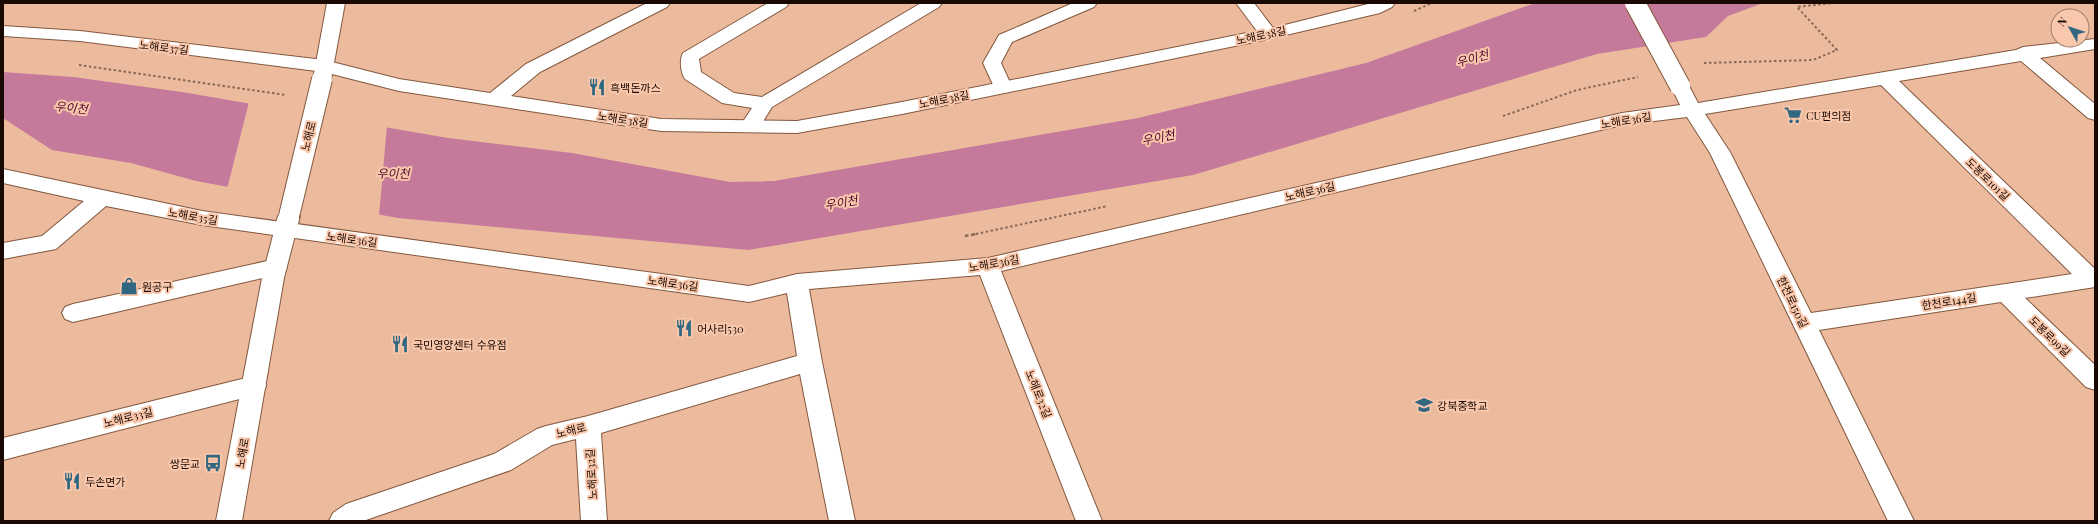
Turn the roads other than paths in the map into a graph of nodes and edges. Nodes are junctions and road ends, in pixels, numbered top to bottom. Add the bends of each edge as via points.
1 (336, 3) edge
2 (661, 3) edge
3 (780, 3) edge
4 (933, 3) edge
5 (1088, 3) edge
6 (1245, 3) edge
7 (1386, 3) edge
8 (1635, 3) edge
9 (3, 31) edge
10 (1269, 34) junction
11 (2095, 44) edge
12 (2023, 54) junction
13 (323, 72) junction
14 (1885, 78) junction
15 (1004, 87) junction
16 (495, 99) junction
17 (765, 103) junction
18 (1693, 111) junction
19 (2095, 114) edge
20 (750, 126) junction
21 (3, 176) edge
22 (102, 198) junction
23 (287, 223) junction
24 (3, 251) edge
25 (988, 266) junction
26 (276, 267) junction
27 (2093, 279) edge
28 (797, 282) junction
29 (2005, 292) junction
30 (73, 313) dead end
31 (1804, 323) junction
32 (810, 362) junction
33 (2095, 380) edge
34 (254, 386) junction
35 (588, 426) junction
36 (3, 449) edge
37 (229, 521) edge
38 (342, 521) edge
39 (594, 521) edge
40 (842, 521) edge
41 (1090, 521) edge
42 (1901, 521) edge

1 - 13 street, 노해로
2 - 16 street via 533,68
3 - 17 street via 690,57 692,76 729,99
4 - 17 street
5 - 15 street via 1005,39 992,63
6 - 10 street
7 - 10 street, 노해로38길 via 1374,9
8 - 18 street, 한천로150길, bridge
9 - 13 street, 노해로37길 via 80,36
10 - 15 street, 노해로38길
11 - 12 street
12 - 14 street
12 - 19 street
13 - 16 street, 노해로38길
13 - 23 street, 노해로, bridge
14 - 18 street
14 - 27 street, 도봉로101길
15 - 20 street, 노해로38길 via 797,127
16 - 20 street, 노해로38길 via 661,125
17 - 20 street
18 - 25 street, 노해로36길 via 1622,119
18 - 31 street, 한천로150길 via 1720,152
21 - 22 street, 노해로35길
22 - 23 street, 노해로35길 via 202,218
22 - 24 street via 48,243
23 - 26 street, 노해로
23 - 28 street, 노해로36길 via 749,294
25 - 28 street, 노해로36길
25 - 41 street, 노해로32길
26 - 30 street
26 - 34 street, 노해로
27 - 29 street, 한천로144길
28 - 32 street
29 - 31 street, 한천로144길
29 - 33 street, 도봉로99길
31 - 42 street, 한천로150길
32 - 35 street, 노해로
32 - 40 street
34 - 36 street, 노해로33길
34 - 37 street, 노해로
35 - 38 street, 노해로 via 546,436 502,462 355,512
35 - 39 street, 노해로32길

